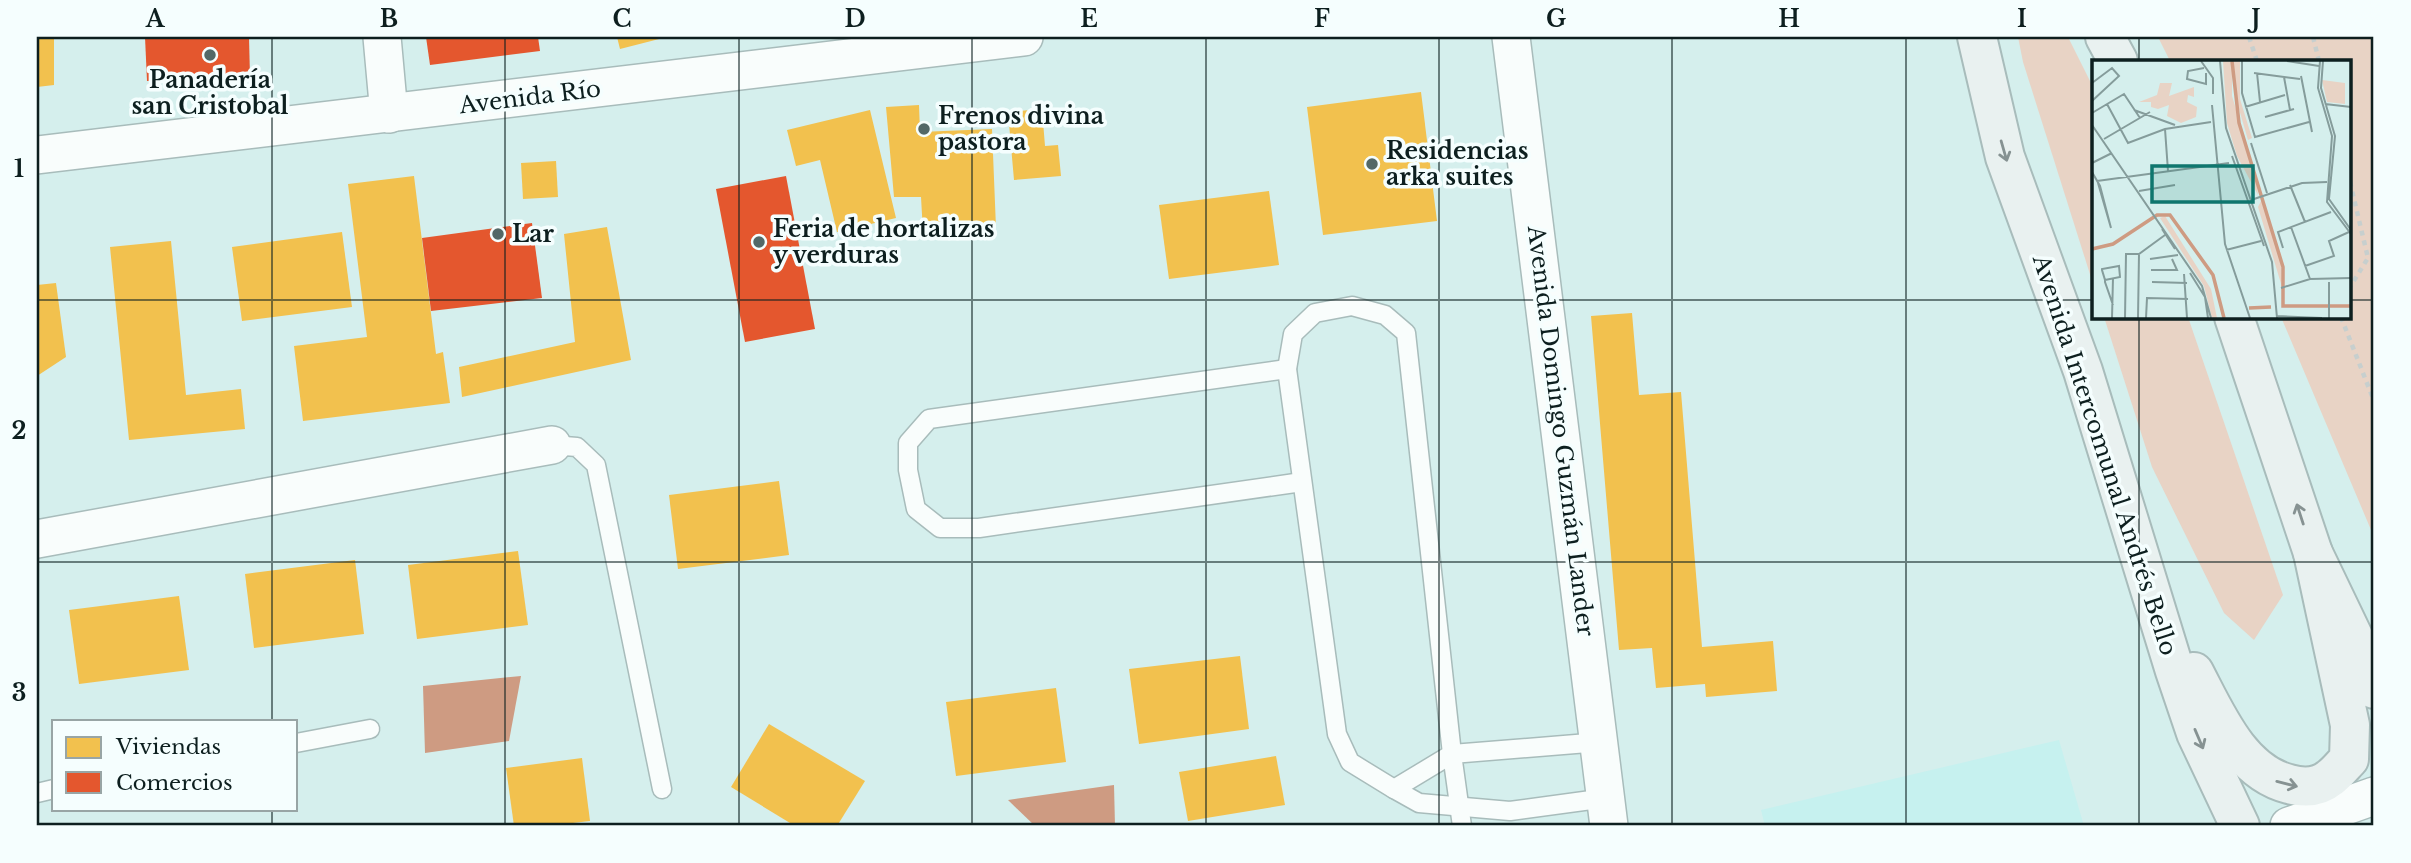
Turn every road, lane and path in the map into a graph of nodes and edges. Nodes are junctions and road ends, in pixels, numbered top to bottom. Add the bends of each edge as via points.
1 (382, 37) edge
2 (1024, 37) edge
3 (1511, 37) edge
4 (1952, 37) edge
5 (1978, 37) edge
6 (2105, 37) edge
7 (2249, 37) edge
8 (2313, 37) edge
9 (2117, 60) edge
10 (2257, 60) edge
11 (2319, 60) edge
12 (1990, 96) junction
13 (389, 114) junction
14 (37, 155) edge
15 (2352, 190) edge
16 (2352, 284) edge
17 (2234, 318) edge
18 (2341, 318) edge
19 (1287, 369) junction
20 (2374, 401) edge
21 (552, 445) joint
22 (1302, 482) junction
23 (37, 539) edge
24 (2312, 553) junction
25 (2153, 593) junction
26 (2374, 637) edge
27 (2374, 689) edge
28 (370, 729) dead end
29 (1600, 742) junction
30 (298, 743) edge
31 (1452, 754) junction
32 (663, 789) dead end
33 (1394, 789) junction
34 (2374, 796) edge
35 (1608, 812) edge
36 (1462, 817) edge
37 (2240, 826) edge
38 (2289, 826) edge

1 - 13 street
2 - 13 street, Avenida Río
3 - 29 street, Avenida Domingo Guzmán Lander
4 - 12 main road via 1969,73
5 - 12 main road, Avenida Intercomunal Andrés Bello
6 - 9 main road
7 - 10 path
8 - 11 path
12 -> 25 main road, Avenida Intercomunal Andrés Bello via 2005,156 2083,371
13 - 14 street, Avenida Río
15 - 16 path via 2368,258
24 -> 17 main road
18 - 20 path
19 - 22 lane
19 - 22 lane via 929,419 908,443 908,470 916,509 940,527 979,527
19 - 31 lane via 1293,334 1315,313 1352,306 1385,315 1406,333
21 - 23 street
21 - 32 lane via 577,447 596,465
22 - 33 lane via 1337,734 1350,762
25 -> 24 main road via 2208,698 2251,765 2273,780 2304,788 2329,780 2349,759 2350,725
24 - 26 main road via 2342,575
24 - 27 main road
25 -> 37 main road, Avenida Intercomunal Andrés Bello via 2196,733
28 - 30 lane
29 - 31 lane
29 - 35 street, Avenida Domingo Guzmán Lander
31 - 33 lane
31 - 36 lane
33 - 36 lane
34 - 38 street
35 - 36 lane via 1510,811

